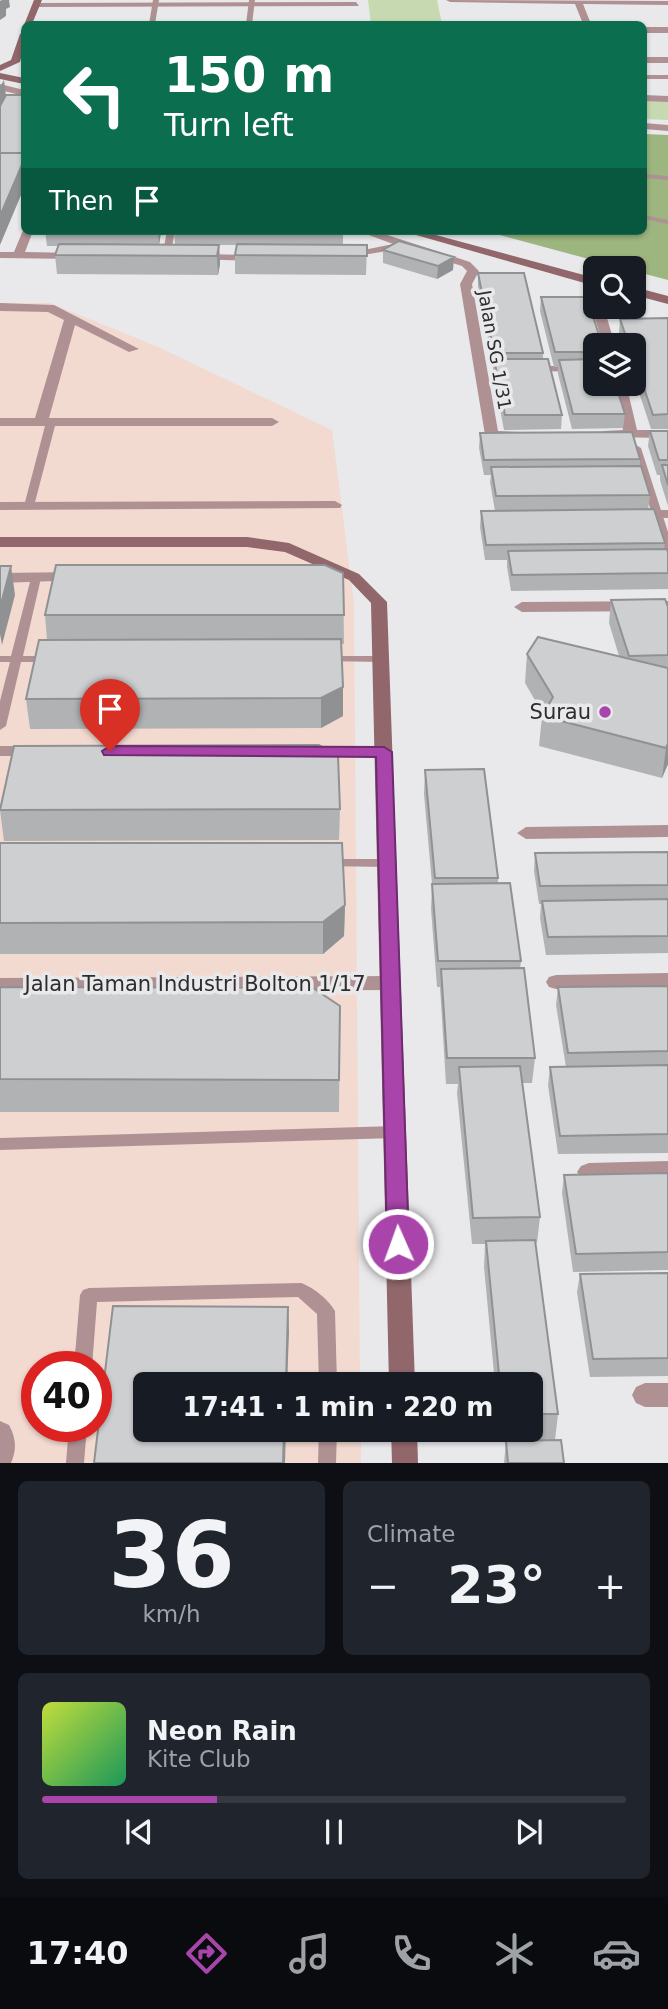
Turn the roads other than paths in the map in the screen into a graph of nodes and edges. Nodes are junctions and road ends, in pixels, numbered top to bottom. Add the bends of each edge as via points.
1 (450, 0) edge
2 (578, 1) edge
3 (37, 2) edge
4 (156, 2) edge
5 (252, 2) edge
6 (668, 3) edge
7 (356, 4) dead end
8 (29, 21) edge
9 (153, 21) edge
10 (249, 21) edge
11 (586, 21) edge
12 (647, 30) edge
13 (668, 30) edge
14 (647, 60) edge
15 (668, 60) edge
16 (20, 63) edge
17 (0, 68) edge
18 (0, 76) edge
19 (647, 77) edge
20 (668, 77) edge
21 (21, 80) edge
22 (0, 87) edge
23 (16, 95) edge
24 (647, 99) edge
25 (668, 99) edge
26 (647, 126) edge
27 (668, 128) edge
28 (647, 176) edge
29 (668, 178) edge
30 (647, 218) edge
31 (668, 222) edge
32 (26, 235) edge
33 (170, 235) edge
34 (374, 235) edge
35 (423, 235) edge
36 (459, 235) edge
37 (403, 245) junction
38 (0, 255) edge
39 (18, 255) junction
40 (85, 256) edge
41 (153, 257) edge
42 (166, 257) junction
43 (276, 258) edge
44 (330, 258) edge
45 (583, 270) edge
46 (583, 279) edge
47 (646, 287) edge
48 (668, 293) edge
49 (646, 294) edge
50 (668, 300) edge
51 (0, 307) edge
52 (71, 317) junction
53 (133, 349) dead end
54 (583, 369) edge
55 (519, 370) edge
56 (622, 396) edge
57 (0, 422) edge
58 (46, 422) junction
59 (272, 422) dead end
60 (631, 434) junction
61 (668, 434) edge
62 (534, 435) edge
63 (590, 435) edge
64 (335, 505) dead end
65 (0, 506) edge
66 (29, 506) junction
67 (662, 514) edge
68 (615, 515) edge
69 (0, 542) edge
70 (668, 549) edge
71 (312, 577) edge
72 (354, 577) junction
73 (0, 578) edge
74 (36, 578) junction
75 (92, 578) edge
76 (668, 606) edge
77 (522, 607) dead end
78 (0, 659) edge
79 (17, 659) junction
80 (57, 659) edge
81 (314, 659) edge
82 (381, 659) junction
83 (0, 726) edge
84 (0, 751) edge
85 (55, 751) edge
86 (288, 751) edge
87 (384, 752) junction
88 (668, 831) edge
89 (526, 833) dead end
90 (318, 863) edge
91 (387, 863) junction
92 (668, 980) edge
93 (556, 982) dead end
94 (391, 984) junction
95 (0, 985) edge
96 (395, 1132) junction
97 (0, 1144) edge
98 (668, 1170) edge
99 (589, 1172) edge
100 (84, 1351) edge
101 (328, 1372) edge
102 (402, 1372) edge
103 (0, 1433) edge
104 (77, 1442) edge
105 (328, 1442) edge
106 (404, 1442) edge
107 (0, 1458) edge
108 (75, 1463) edge
109 (327, 1463) edge
110 (405, 1463) edge

1 - 2 street
2 - 6 street
2 - 11 street
3 - 4 street
3 - 8 street
4 - 5 street
4 - 9 lane
5 - 7 street
5 - 10 lane
12 - 13 street
14 - 15 street
16 - 17 street
18 - 21 street
19 - 20 lane
22 - 23 street
24 - 25 street
26 - 27 street
28 - 29 lane
30 - 31 lane
32 - 39 street
33 - 42 lane
34 - 37 street
35 - 46 street
36 - 45 street
37 - 44 street
37 - 62 street, Jalan SG 1/31 via 466,264 473,271 466,284 488,370 492,435
38 - 39 street
39 - 40 street
41 - 42 street
42 - 43 street
47 - 48 street
49 - 50 street
51 - 52 street via 50,308
52 - 53 street
52 - 58 street
54 - 55 lane
56 - 60 street
57 - 58 street
58 - 59 street
58 - 66 lane
60 - 61 street
60 - 63 street
60 - 67 lane
64 - 66 street
65 - 66 street
67 - 68 street
67 - 70 lane
69 - 72 street via 247,542 289,548
71 - 72 street
72 - 82 street via 379,602
73 - 74 street
74 - 75 street
74 - 79 lane
76 - 77 street
78 - 79 lane
79 - 80 lane
79 - 83 lane
81 - 82 lane
82 - 87 street
84 - 85 street
86 - 87 street
87 - 91 street
88 - 89 street
90 - 91 lane
91 - 94 street
92 - 93 street
94 - 95 street, Jalan Taman Industri Bolton 1/17
94 - 96 street
96 - 97 lane
96 - 102 street
98 - 99 street
100 - 101 lane via 89,1294 301,1290 326,1311
103 - 107 street
104 - 108 lane
105 - 109 lane
106 - 110 street

